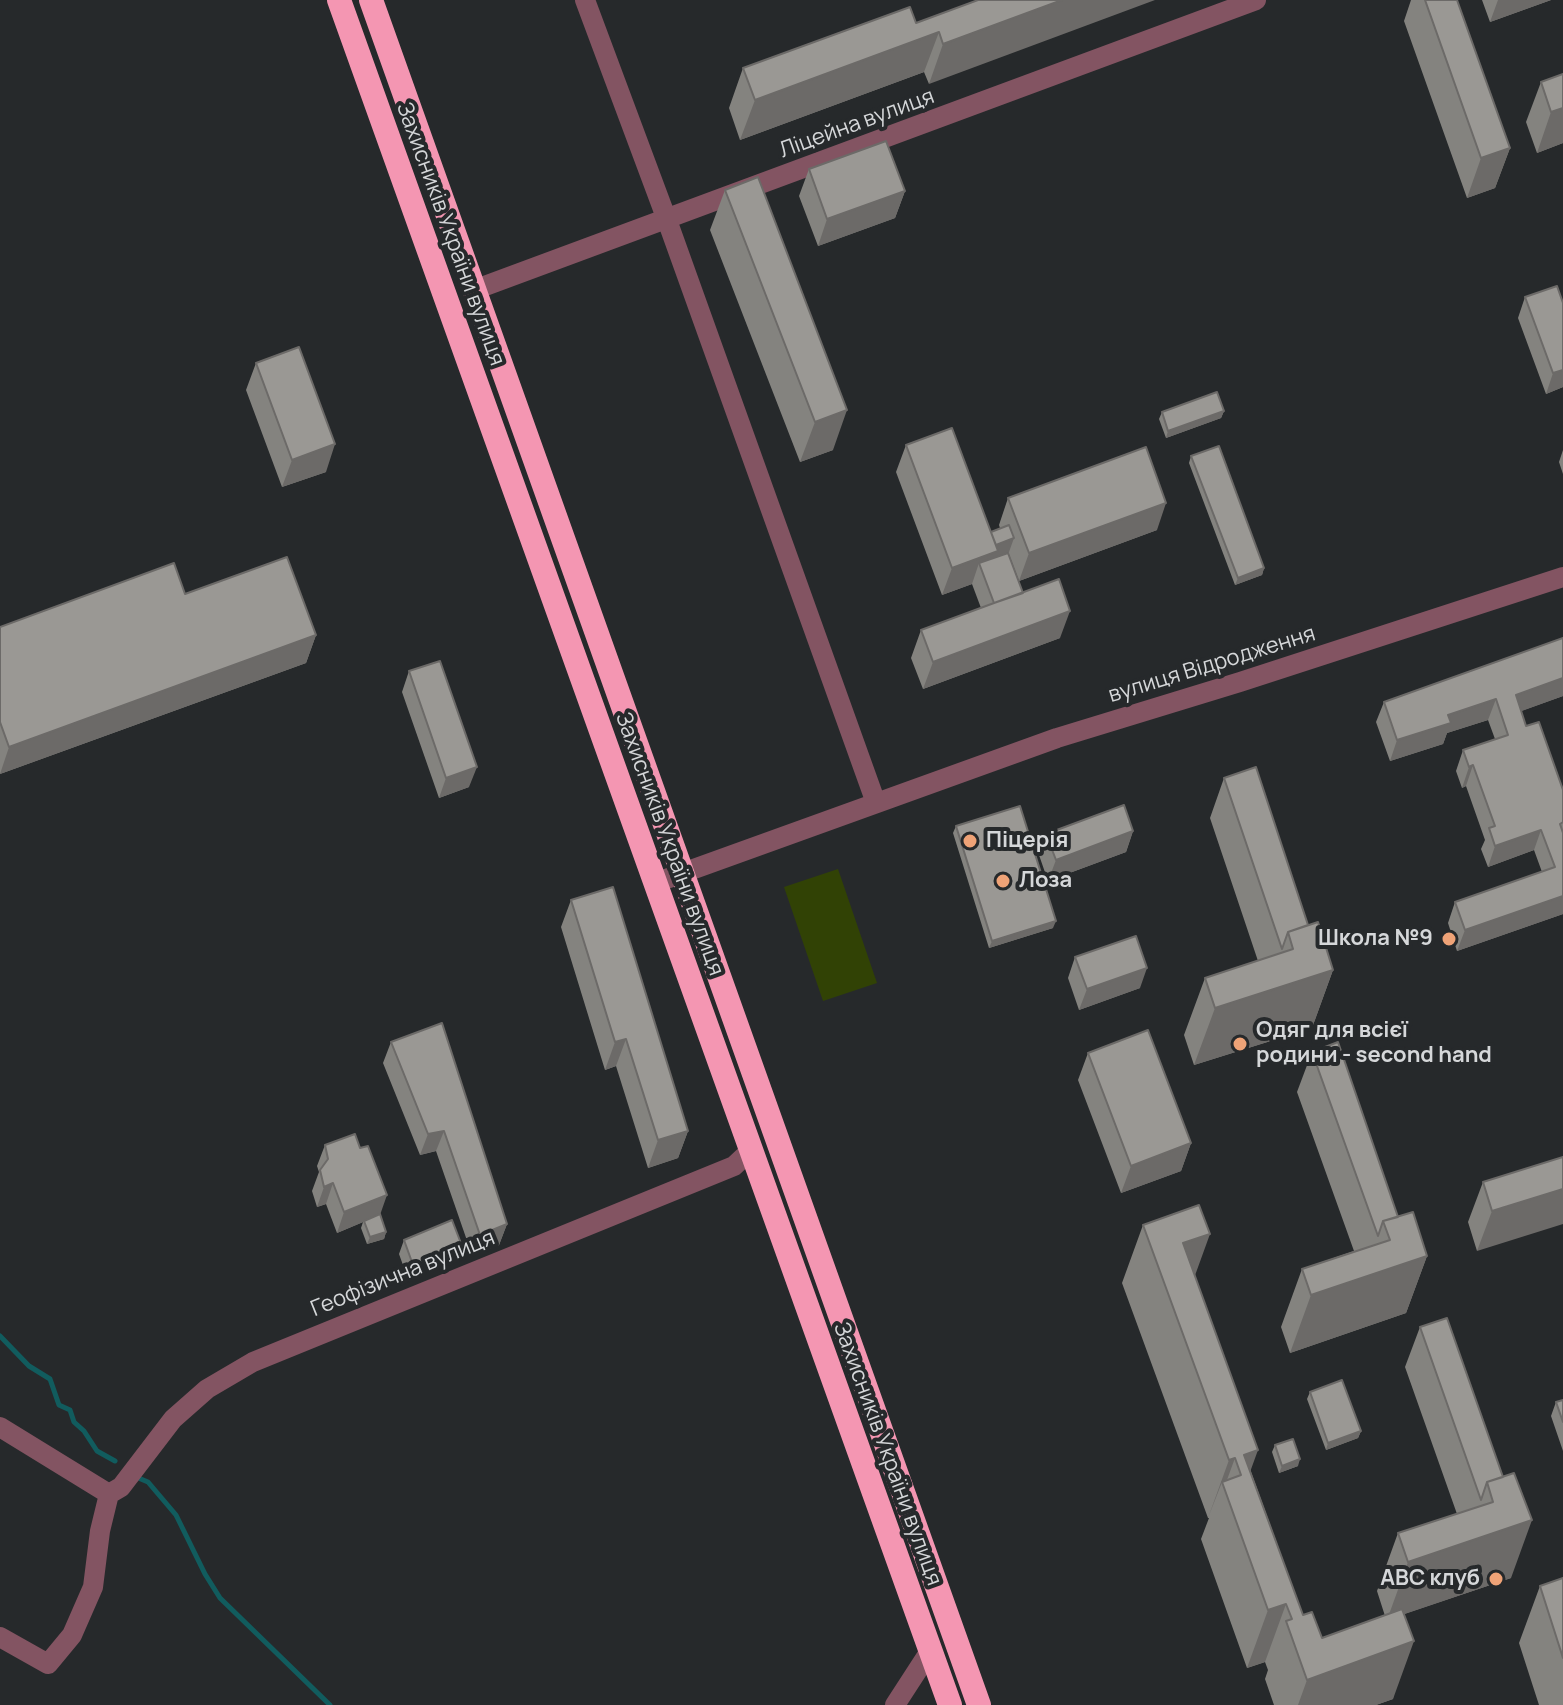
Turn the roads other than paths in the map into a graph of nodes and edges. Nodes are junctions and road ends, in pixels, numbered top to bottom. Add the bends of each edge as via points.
1 (339, 0) edge
2 (371, 0) edge
3 (585, 0) edge
4 (1256, 0) edge
5 (667, 220) junction
6 (474, 290) junction
7 (1563, 577) edge
8 (876, 803) junction
9 (681, 874) junction
10 (655, 883) junction
11 (751, 1150) junction
12 (0, 1427) edge
13 (109, 1494) junction
14 (0, 1637) edge
15 (930, 1651) junction
16 (895, 1705) edge
17 (950, 1705) edge
18 (979, 1705) edge

1 - 10 highway, Захисників України вулиця
2 - 6 highway, Захисників України вулиця
3 - 5 street
4 - 5 street, Ліцейна вулиця
5 - 6 street, Ліцейна вулиця
5 - 8 street
6 - 9 highway, Захисників України вулиця
7 - 8 street, вулиця Відродження via 1057,738
8 - 9 street, вулиця Відродження
9 - 10 street, вулиця Відродження
9 - 18 highway, Захисників України вулиця
10 - 11 highway, Захисників України вулиця
11 - 13 street, Геофізична вулиця via 734,1166 253,1362 207,1389 173,1419 121,1487
11 - 15 highway, Захисників України вулиця
12 - 13 street
13 - 14 street via 93,1587 72,1635 48,1664
15 - 16 street
15 - 17 highway, Захисників України вулиця

